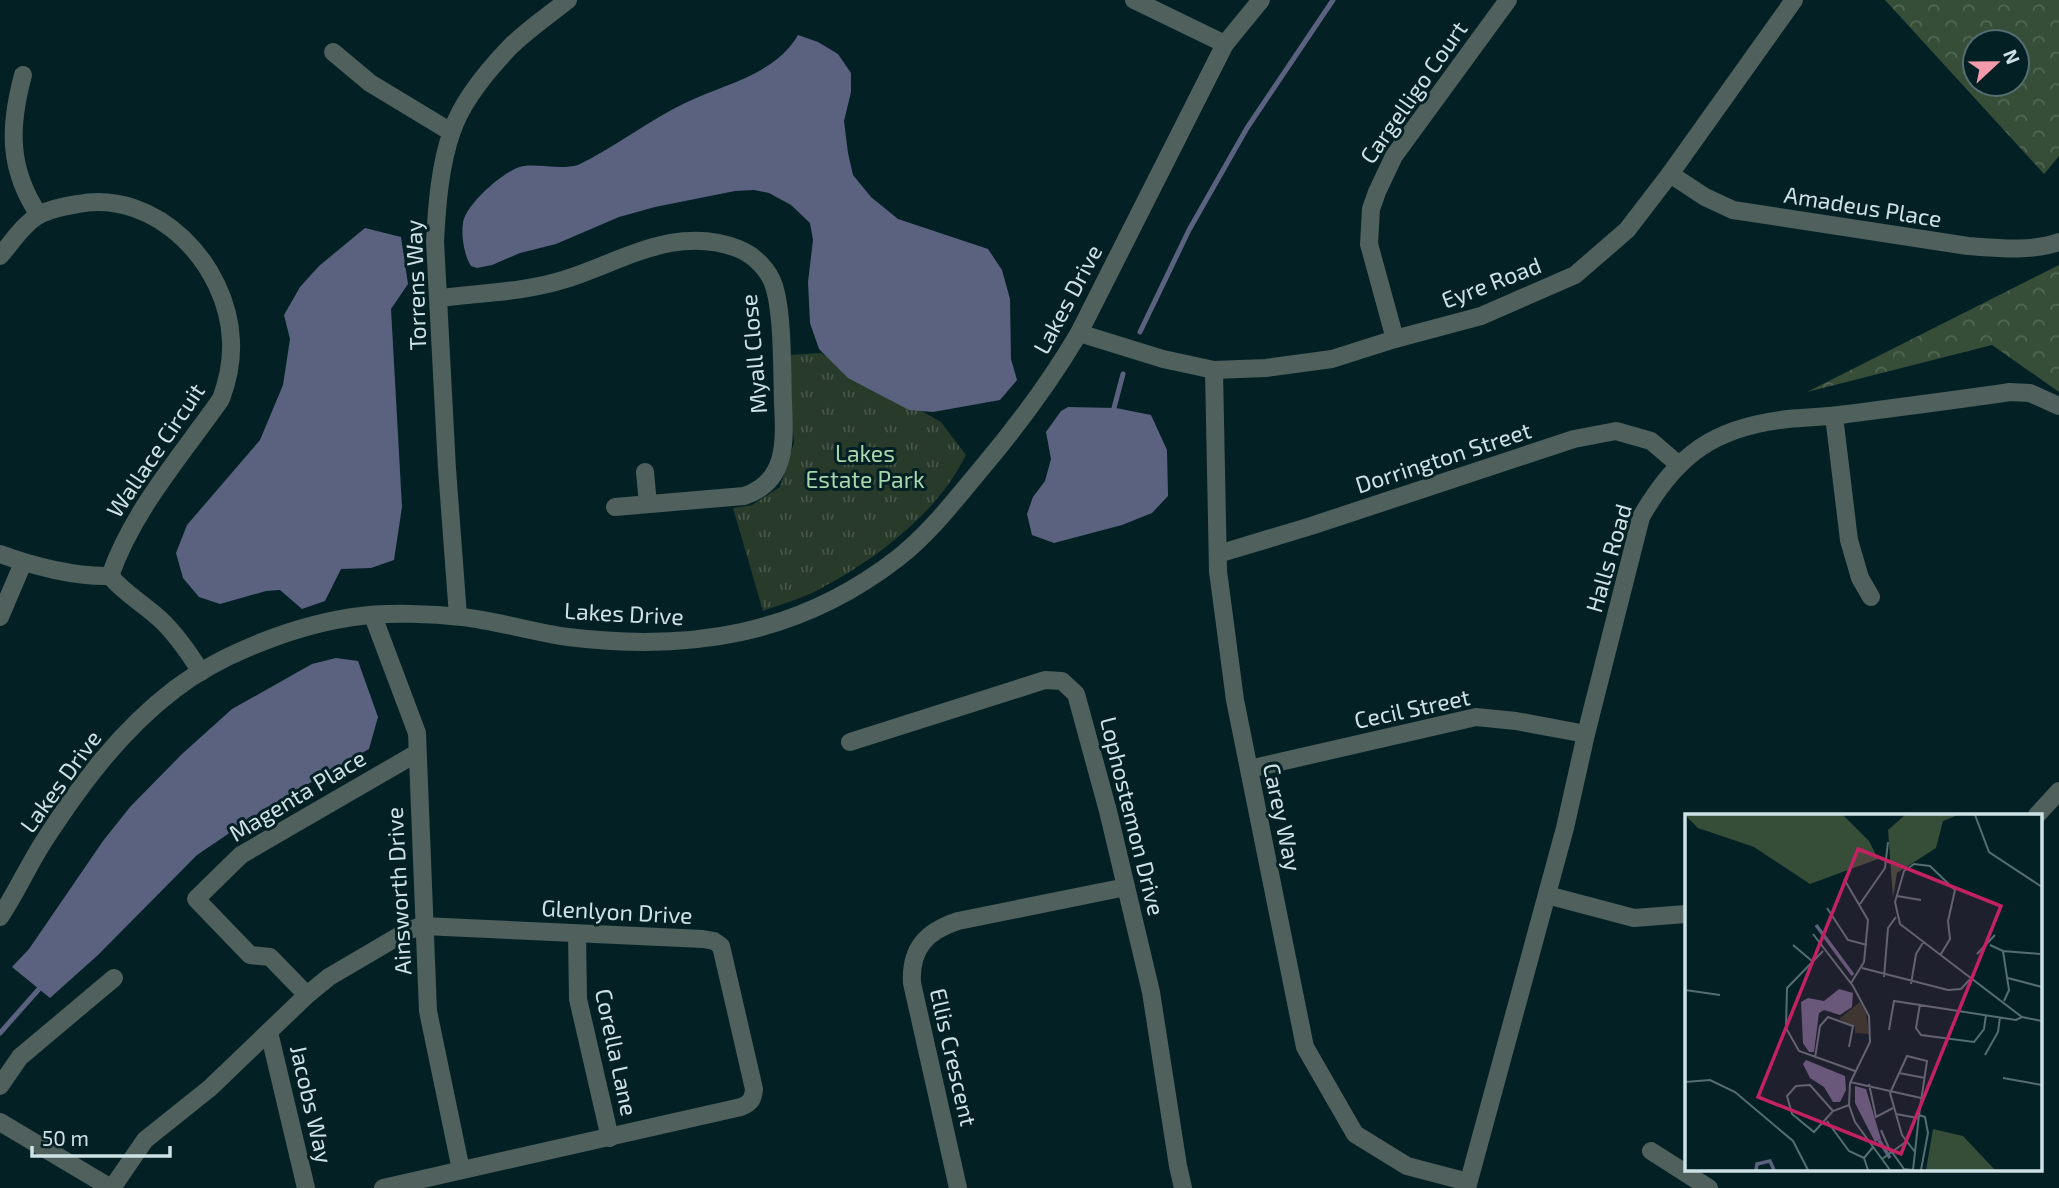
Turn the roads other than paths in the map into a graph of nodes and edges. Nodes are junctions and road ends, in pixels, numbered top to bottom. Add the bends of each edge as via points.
1 (568, 0) edge
2 (1134, 0) edge
3 (1261, 0) edge
4 (1508, 0) edge
5 (1794, 0) edge
6 (1226, 44) junction
7 (333, 52) dead end
8 (23, 75) dead end
9 (451, 132) junction
10 (1670, 174) junction
11 (39, 215) junction
12 (2059, 242) edge
13 (0, 256) edge
14 (439, 298) junction
15 (1079, 333) junction
16 (1395, 339) junction
17 (1214, 370) junction
18 (2059, 406) edge
19 (1834, 416) junction
20 (1678, 464) junction
21 (645, 472) dead end
22 (648, 504) junction
23 (615, 507) dead end
24 (0, 554) edge
25 (1218, 554) junction
26 (23, 563) junction
27 (110, 576) junction
28 (1871, 597) dead end
29 (373, 615) junction
30 (0, 617) edge
31 (458, 617) junction
32 (201, 672) junction
33 (1586, 734) junction
34 (850, 742) dead end
35 (417, 753) junction
36 (1249, 769) junction
37 (2059, 791) edge
38 (2037, 814) edge
39 (1126, 887) junction
40 (1547, 895) junction
41 (1685, 914) edge
42 (0, 917) edge
43 (423, 926) junction
44 (577, 934) junction
45 (114, 978) dead end
46 (307, 995) junction
47 (269, 1032) junction
48 (0, 1086) edge
49 (0, 1122) edge
50 (610, 1138) junction
51 (1651, 1151) dead end
52 (461, 1170) junction
53 (1467, 1185) edge
54 (111, 1188) edge
55 (306, 1188) edge
56 (383, 1188) edge
57 (958, 1188) edge
58 (1183, 1188) edge
59 (1709, 1188) edge

1 - 9 street, Torrens Way via 510,47 465,104
2 - 6 street
3 - 6 street, Lakes Drive
4 - 16 street, Cargelligo Court via 1394,156 1377,192 1369,244
5 - 10 street, Eyre Road
6 - 15 street, Lakes Drive
7 - 9 street via 370,83
8 - 11 street via 12,128 22,184
9 - 14 street, Torrens Way via 437,204
10 - 12 street, Amadeus Place via 1720,204 1758,215 1999,249
10 - 16 street, Eyre Road via 1627,230 1575,275 1481,316
11 - 13 street
11 - 27 street, Wallace Circuit via 104,201 154,217 183,238 206,266 229,321 231,362 221,399 145,504
14 - 22 street, Myall Close via 565,279 686,240 711,239 749,253 774,286 778,310 784,436 775,477 758,492 744,496
14 - 31 street, Torrens Way
15 - 17 street, Eyre Road
15 - 31 street, Lakes Drive via 1031,409 934,525 898,558 817,607 725,636 651,643 566,636
16 - 17 street, Eyre Road via 1332,359
17 - 25 street, Carey Way
18 - 19 street, Halls Road via 2030,393 2010,392
19 - 20 street, Halls Road via 1742,428 1706,444
19 - 28 street via 1849,540
20 - 25 street, Dorrington Street via 1651,441 1616,431 1574,439
20 - 33 street, Halls Road via 1641,517
21 - 22 street
22 - 23 street, Myall Close
24 - 26 street
25 - 36 street, Carey Way via 1235,700
26 - 27 street
26 - 30 street
27 - 32 street via 177,636
29 - 31 street, Lakes Drive
29 - 32 street, Lakes Drive via 287,634
29 - 35 street, Ainsworth Drive via 416,733
32 - 42 street, Lakes Drive via 137,721 100,761 43,843
33 - 36 street, Cecil Street via 1476,717
33 - 40 street, Halls Road
34 - 39 street, Lophostemon Drive via 1045,680 1062,681 1079,700
35 - 43 street, Ainsworth Drive
35 - 46 street, Magenta Place via 241,855 196,899 250,956 270,957
36 - 53 street, Carey Way via 1305,1047 1355,1134 1407,1166
37 - 38 street
39 - 57 street, Ellis Crescent via 958,921 936,930 916,950 912,982
39 - 58 street, Lophostemon Drive via 1151,992
40 - 41 street via 1634,918
40 - 53 street, Halls Road
43 - 44 street, Glenlyon Drive
43 - 46 street, Glenlyon Drive via 329,977
43 - 52 street, Ainsworth Drive via 428,1011
44 - 50 street, Corella Lane via 578,999
44 - 50 street, Glenlyon Drive via 703,939 721,946 754,1089 753,1098 741,1107
45 - 48 street via 20,1057
46 - 47 street, Glenlyon Drive
47 - 54 street, Glenlyon Drive via 145,1140
47 - 55 street, Jacobs Way
49 - 54 street, Glenlyon Drive
50 - 52 street, Glenlyon Drive
51 - 59 street
52 - 56 street, Glenlyon Drive

